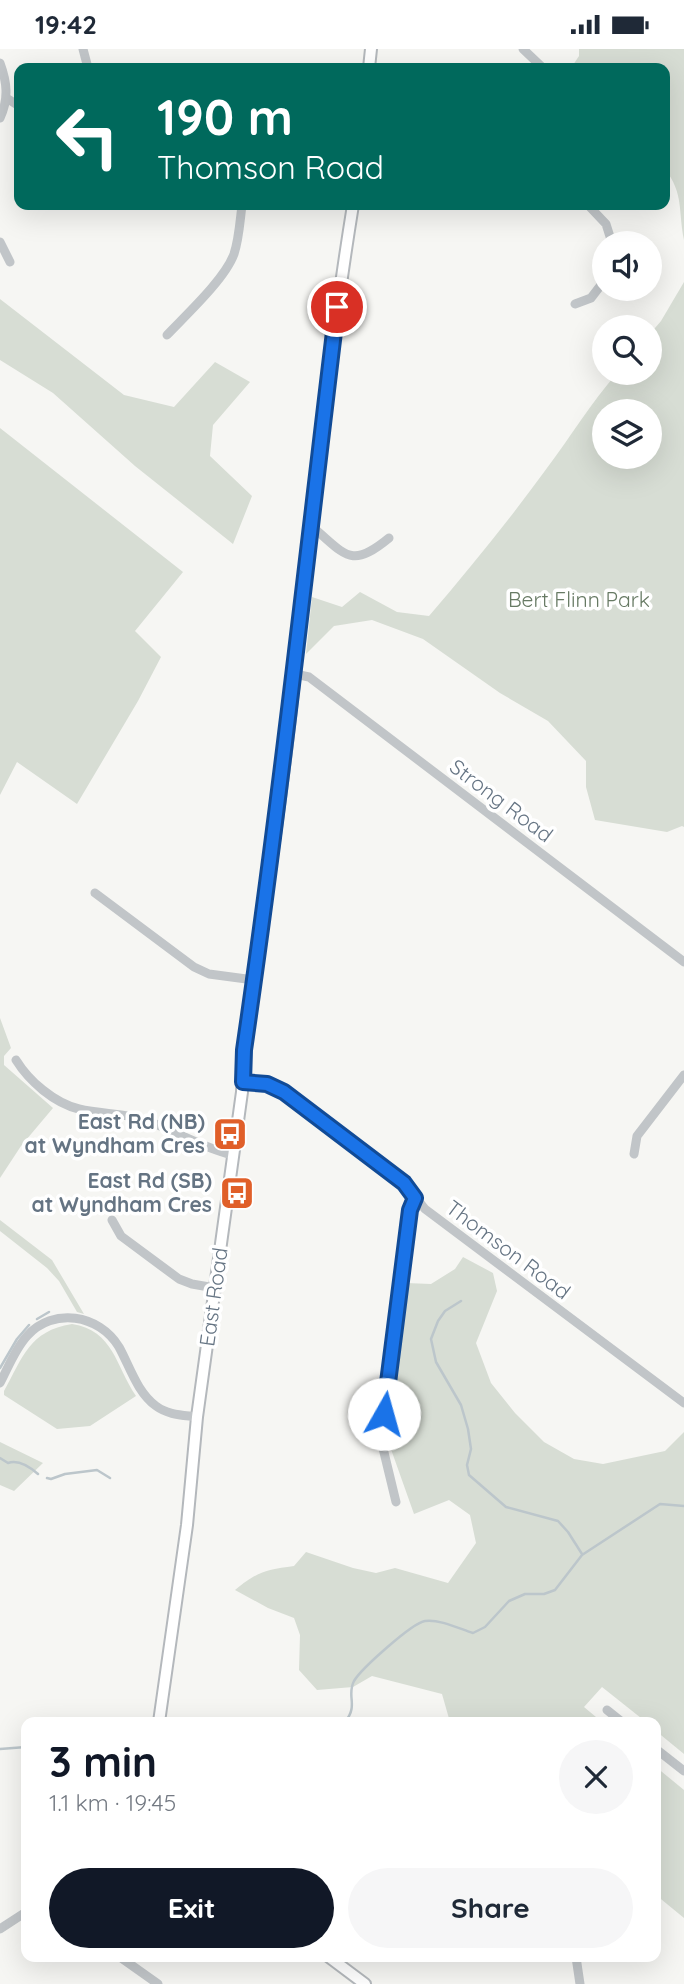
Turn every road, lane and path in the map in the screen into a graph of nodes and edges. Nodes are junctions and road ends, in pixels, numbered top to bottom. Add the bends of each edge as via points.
1 (523, 49) edge
2 (0, 63) edge
3 (538, 63) edge
4 (8, 99) junction
5 (14, 103) edge
6 (0, 118) edge
7 (241, 210) edge
8 (352, 210) edge
9 (593, 210) edge
10 (608, 231) edge
11 (0, 243) edge
12 (10, 262) dead end
13 (592, 297) edge
14 (575, 304) dead end
15 (167, 335) dead end
16 (310, 525) junction
17 (389, 538) dead end
18 (295, 674) junction
19 (95, 893) dead end
20 (684, 962) edge
21 (254, 981) junction
22 (16, 1060) dead end
23 (684, 1075) edge
24 (243, 1082) junction
25 (634, 1154) dead end
26 (233, 1155) junction
27 (415, 1198) junction
28 (112, 1220) dead end
29 (215, 1287) junction
30 (0, 1383) edge
31 (684, 1390) edge
32 (681, 1401) edge
33 (197, 1417) junction
34 (396, 1502) dead end
35 (607, 1710) dead end
36 (160, 1717) edge
37 (616, 1717) edge
38 (661, 1753) edge
39 (684, 1771) edge
40 (21, 1915) edge
41 (0, 1929) edge
42 (127, 1962) edge
43 (336, 1962) edge
44 (577, 1962) edge
45 (158, 1984) edge
46 (365, 1984) edge
47 (580, 1984) edge

1 - 3 street
2 - 4 street
4 - 5 street
4 - 6 street
7 - 15 street via 231,261
8 - 16 main road, East Road
9 - 10 street
11 - 12 street
13 - 14 street
16 - 17 street via 348,555 359,557
16 - 18 main road, East Road
18 - 20 street, Strong Road via 309,677
18 - 21 main road, East Road
19 - 21 street via 194,967
21 - 24 main road, East Road
22 - 26 street via 25,1074 70,1106 133,1116
23 - 25 street via 637,1136
24 - 26 main road, East Road
24 - 27 street, Thomson Road via 267,1084 284,1092 404,1183
26 - 29 main road, East Road
27 - 32 street, Thomson Road
27 - 34 street via 381,1440
28 - 29 street via 121,1236 179,1279
29 - 33 main road, East Road
30 - 33 street via 29,1334 50,1321 74,1318 93,1323 113,1339 139,1387 156,1406
31 - 32 street
33 - 36 main road, East Road
35 - 37 street
38 - 39 street
40 - 41 street
42 - 45 street
43 - 46 main road
44 - 47 street

